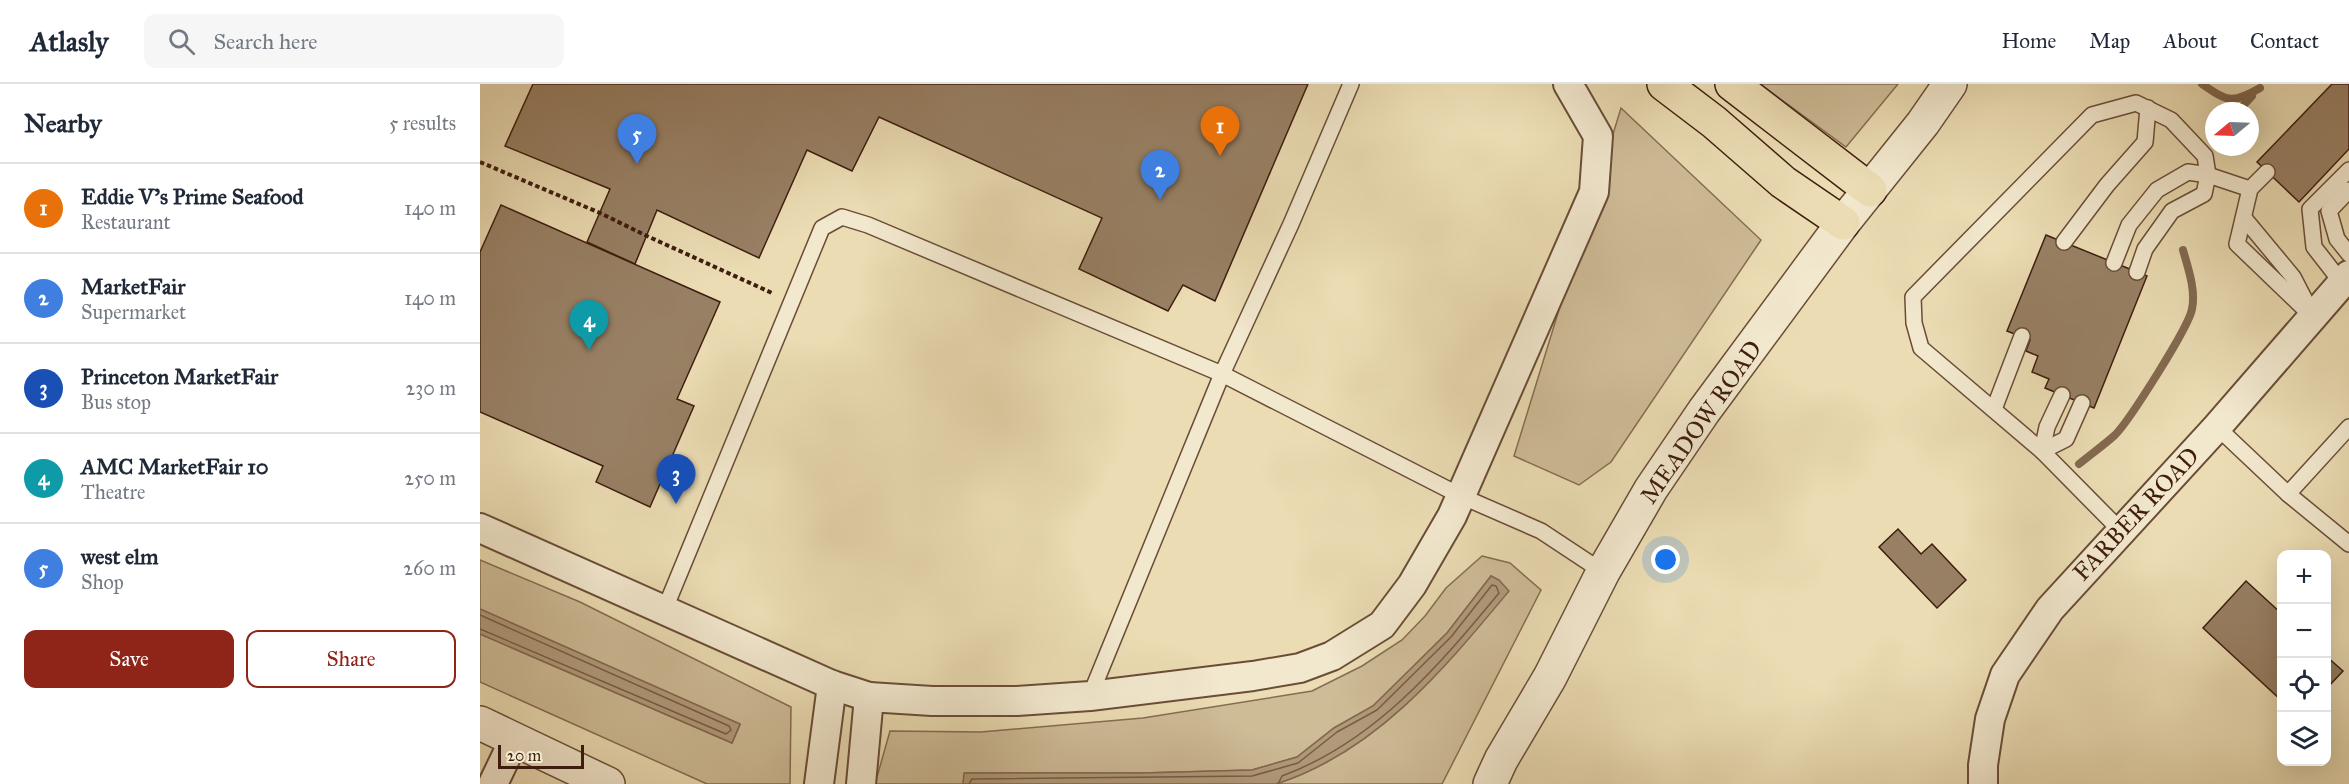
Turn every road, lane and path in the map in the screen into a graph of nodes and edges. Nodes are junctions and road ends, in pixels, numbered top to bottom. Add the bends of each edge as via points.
1 (1351, 84) edge
2 (1568, 84) edge
3 (1664, 84) edge
4 (1732, 84) edge
5 (1950, 84) edge
6 (2148, 108) junction
7 (480, 162) edge
8 (2349, 170) edge
9 (2267, 172) dead end
10 (2208, 175) junction
11 (2250, 189) junction
12 (1870, 190) junction
13 (2349, 190) edge
14 (2244, 218) junction
15 (1843, 223) junction
16 (2064, 242) dead end
17 (2349, 254) edge
18 (2114, 263) dead end
19 (2138, 272) dead end
20 (2345, 279) edge
21 (793, 302) junction
22 (2313, 317) junction
23 (2022, 336) dead end
24 (1222, 375) junction
25 (2062, 395) dead end
26 (2082, 403) dead end
27 (1994, 409) junction
28 (2217, 427) junction
29 (2349, 427) edge
30 (2042, 451) junction
31 (2288, 494) junction
32 (1461, 496) junction
33 (480, 528) edge
34 (2121, 531) junction
35 (2349, 544) edge
36 (1604, 572) junction
37 (664, 611) junction
38 (832, 685) junction
39 (1090, 696) junction
40 (869, 697) junction
41 (480, 723) edge
42 (514, 738) junction
43 (493, 784) edge
44 (608, 784) edge
45 (819, 784) edge
46 (861, 784) edge
47 (1490, 784) edge
48 (1983, 784) edge

1 - 24 lane
2 - 32 street via 1598,136 1594,192
3 - 15 highway via 1783,182
4 - 12 highway
5 - 12 street, MEADOW ROAD
6 - 10 lane via 2171,120 2205,156
6 - 16 lane via 2145,142
6 - 27 lane via 2136,103 2092,115 1913,297 1914,323 1921,348
7 - 21 path
8 - 20 lane via 2310,208 2314,247
9 - 11 lane
10 - 11 lane
10 - 18 lane via 2188,172 2157,190 2129,225
10 - 19 lane via 2204,194 2172,211 2145,249
11 - 14 lane
12 - 15 street, MEADOW ROAD
13 - 17 lane via 2329,212 2337,239
14 - 22 lane via 2294,277
14 - 22 lane via 2237,244
15 - 36 street, MEADOW ROAD via 1704,411 1651,489
20 - 22 street, FARBER ROAD
21 - 24 lane via 822,228 842,217
21 - 37 lane
22 - 28 street, FARBER ROAD
23 - 27 lane
24 - 32 lane
24 - 39 lane
25 - 30 lane via 2047,427
26 - 30 lane via 2066,439
27 - 30 lane
28 - 31 lane
28 - 34 street, FARBER ROAD
29 - 31 lane
30 - 34 lane
31 - 35 lane
32 - 36 lane via 1541,531
32 - 39 street via 1412,585 1382,625 1332,656 1300,668 1259,675
33 - 37 street
34 - 48 street, FARBER ROAD via 2050,609 2005,675 1990,719
36 - 47 street, MEADOW ROAD
37 - 38 street
38 - 40 street
38 - 45 street
39 - 40 street via 1017,701
40 - 46 street
41 - 42 street
42 - 43 street
42 - 44 street

